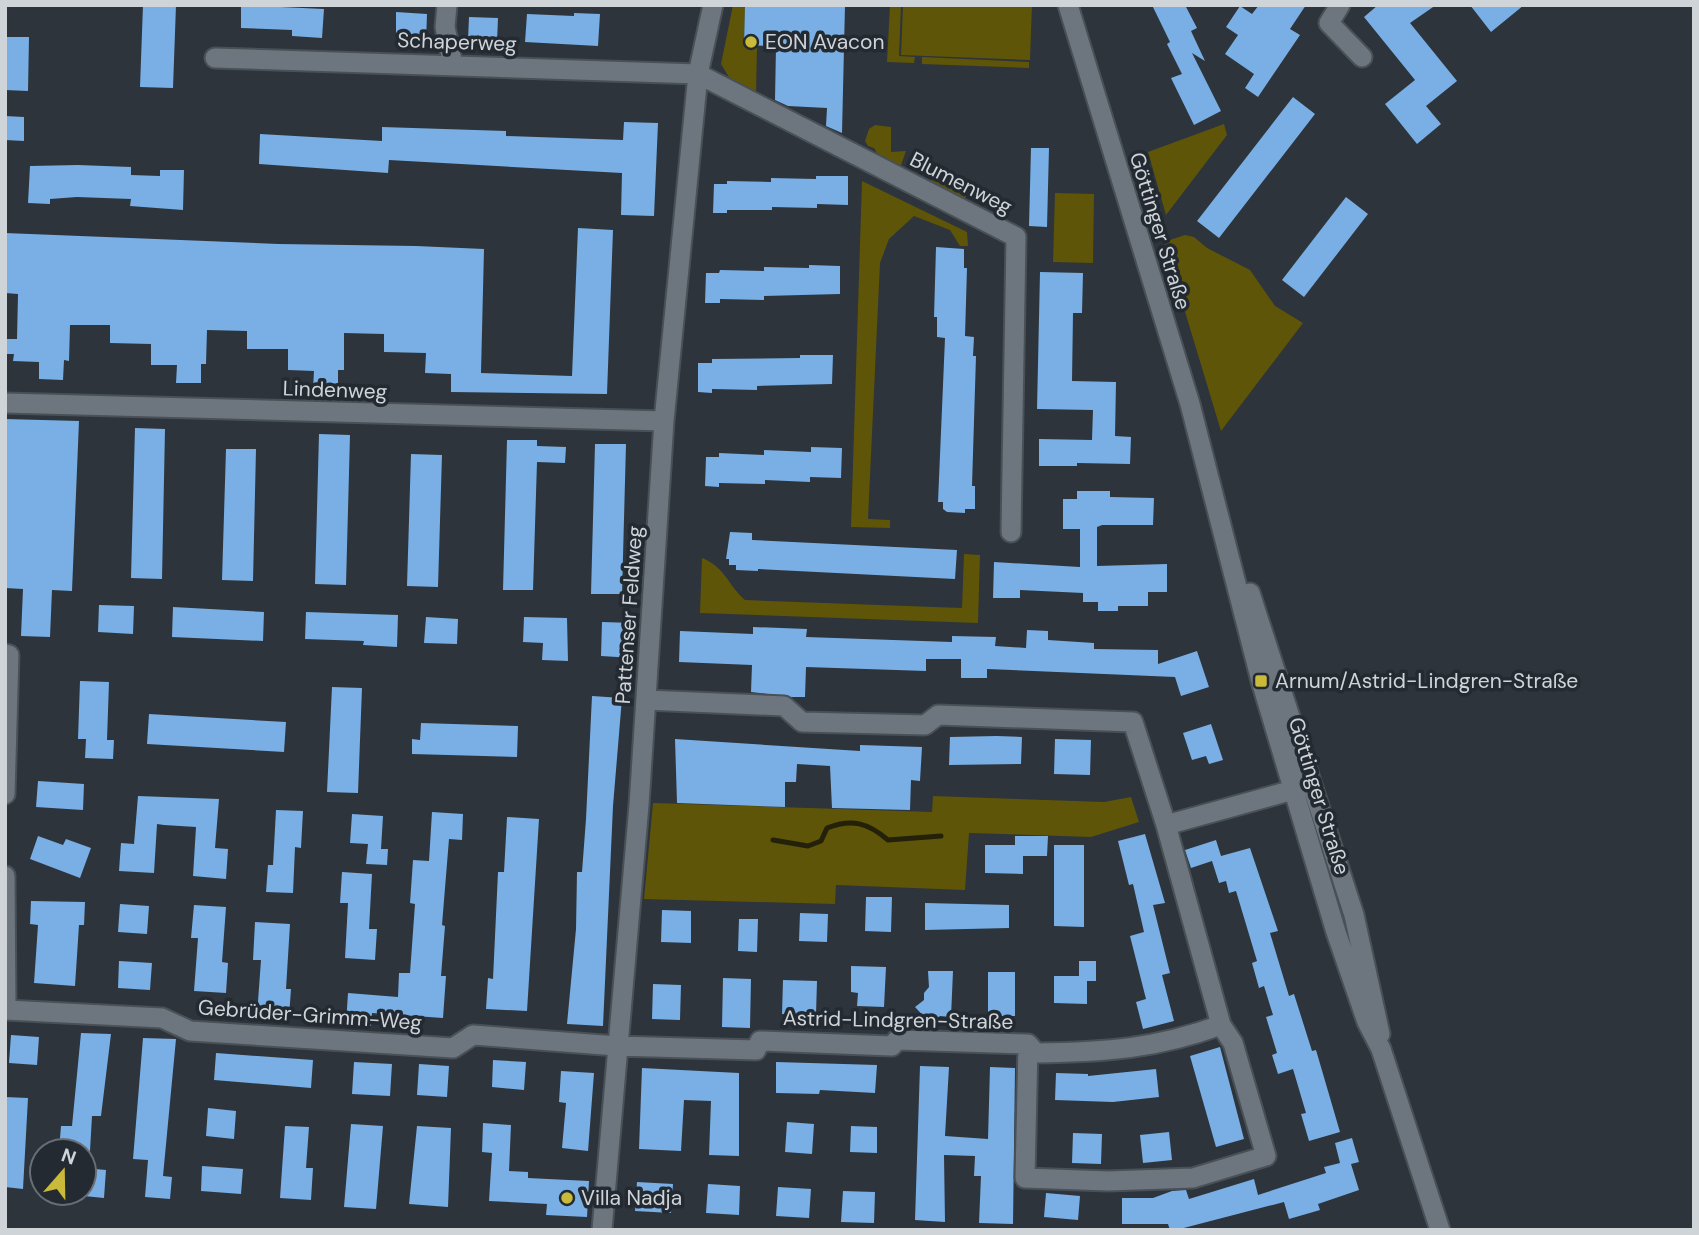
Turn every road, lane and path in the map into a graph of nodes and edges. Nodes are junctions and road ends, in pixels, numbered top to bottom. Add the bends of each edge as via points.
1 (447, 5) edge
2 (713, 5) edge
3 (1068, 5) edge
4 (1340, 5) edge
5 (1362, 57) dead end
6 (215, 58) dead end
7 (453, 65) junction
8 (698, 74) junction
9 (5, 403) edge
10 (664, 421) junction
11 (1012, 532) dead end
12 (7, 654) edge
13 (646, 701) junction
14 (1302, 787) junction
15 (5, 794) edge
16 (1166, 825) junction
17 (5, 876) edge
18 (1221, 1025) junction
19 (1028, 1044) junction
20 (617, 1046) junction
21 (603, 1230) edge
22 (1440, 1230) edge

1 - 7 street via 445,27
2 - 8 street, Pattenser Feldweg
3 - 14 street, Göttinger Straße
4 - 5 street via 1329,23
6 - 7 street, Schaperweg
7 - 8 street, Schaperweg
8 - 10 street, Pattenser Feldweg
8 - 11 street, Blumenweg via 1016,237
9 - 10 street, Lindenweg
10 - 13 street, Pattenser Feldweg
12 - 15 street
13 - 16 street via 784,706 802,722 925,725 938,715 1133,722
13 - 20 street, Pattenser Feldweg
14 - 16 street
14 - 22 street, Göttinger Straße via 1354,915 1379,1021 1381,1049
16 - 18 street
17 - 20 street, Gebrüder-Grimm-Weg via 6,1010 162,1018 190,1031 453,1048 473,1035
18 - 19 street, Astrid-Lindgren-Straße via 1177,1041 1118,1051 1036,1053
18 - 19 street via 1233,1043 1266,1156 1193,1178 1025,1178
19 - 20 street, Astrid-Lindgren-Straße via 897,1041 892,1046 760,1041 756,1050
20 - 21 street, Pattenser Feldweg

